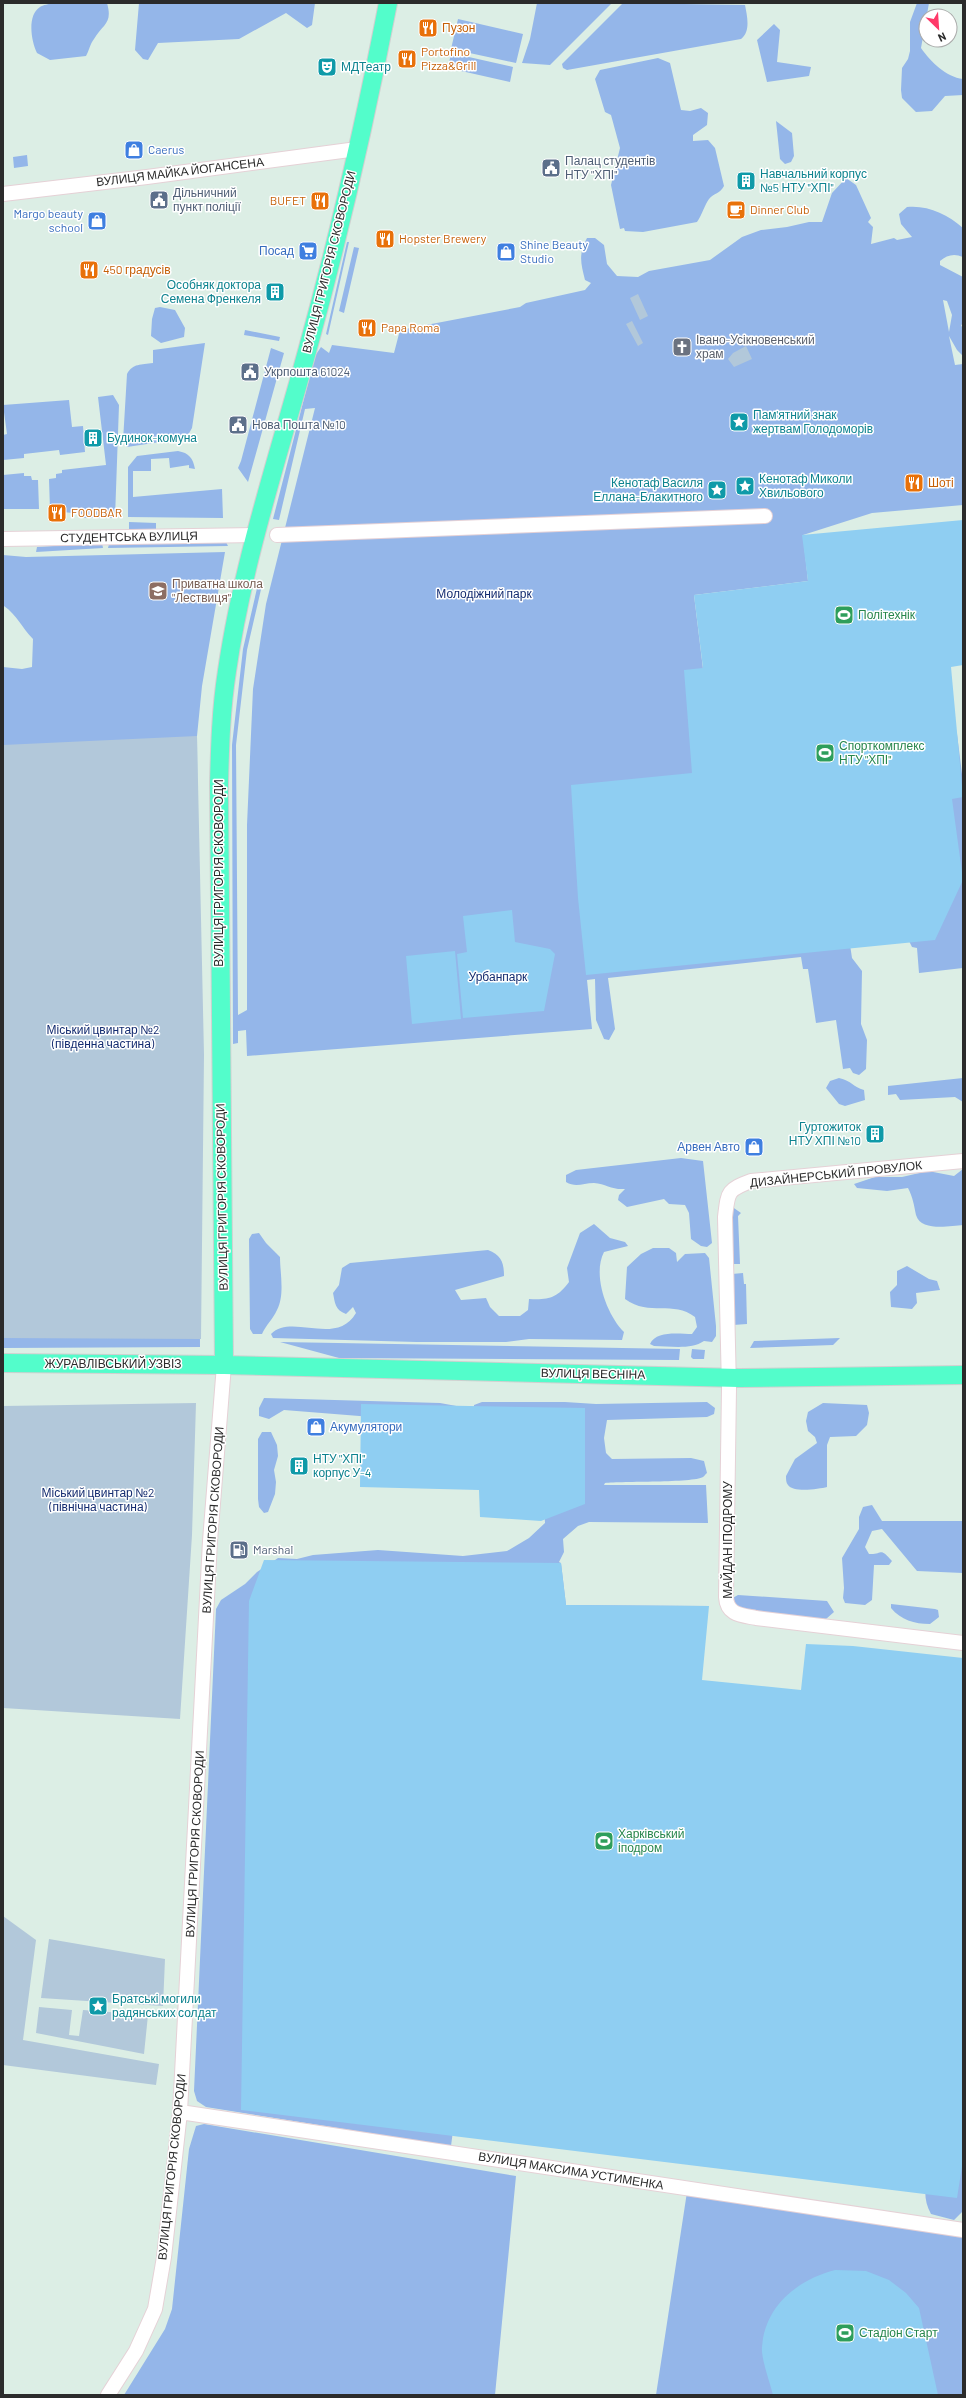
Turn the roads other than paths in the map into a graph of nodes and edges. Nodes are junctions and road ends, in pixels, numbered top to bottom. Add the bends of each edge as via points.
1 (388, 3) edge
2 (356, 149) junction
3 (3, 194) edge
4 (765, 516) dead end
5 (256, 535) junction
6 (277, 535) dead end
7 (3, 539) edge
8 (963, 1161) edge
9 (3, 1363) edge
10 (224, 1365) junction
11 (963, 1375) edge
12 (728, 1378) junction
13 (963, 1643) edge
14 (180, 2112) junction
15 (963, 2230) edge
16 (108, 2395) edge

1 - 2 main road, ВУЛИЦЯ ГРИГОРІЯ СКОВОРОДИ
2 - 3 street, ВУЛИЦЯ МАЙКА ЙОГАНСЕНА
2 - 5 main road, ВУЛИЦЯ ГРИГОРІЯ СКОВОРОДИ via 310,341
4 - 6 street
5 - 7 street, СТУДЕНТСЬКА ВУЛИЦЯ
5 - 10 main road, ВУЛИЦЯ ГРИГОРІЯ СКОВОРОДИ via 232,644 220,731
8 - 12 street, ДИЗАЙНЕРСЬКИЙ ПРОВУЛОК via 751,1181 734,1187 727,1198 725,1218
9 - 10 main road, ЖУРАВЛІВСЬКИЙ УЗВІЗ
10 - 12 main road, ВУЛИЦЯ ВЕСНІНА
10 - 14 street, ВУЛИЦЯ ГРИГОРІЯ СКОВОРОДИ via 210,1541
11 - 12 main road, ВУЛИЦЯ ВЕСНІНА
12 - 13 street, МАЙДАН ІПОДРОМУ via 726,1597 731,1611 756,1618
14 - 15 street, ВУЛИЦЯ МАКСИМА УСТИМЕНКА
14 - 16 street, ВУЛИЦЯ ГРИГОРІЯ СКОВОРОДИ via 164,2257 155,2309 136,2351

